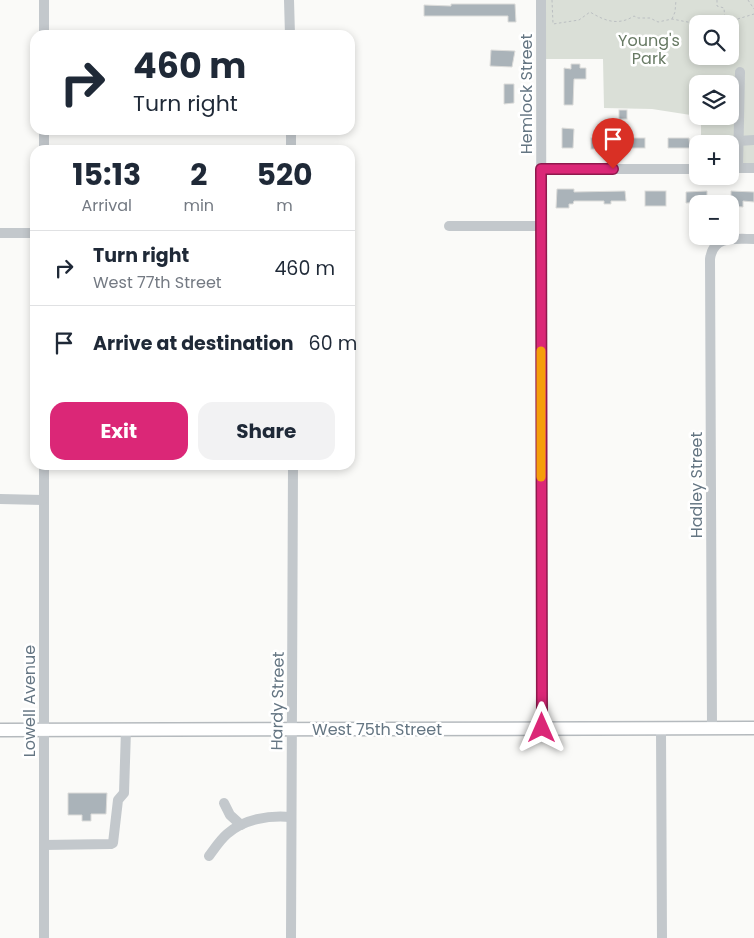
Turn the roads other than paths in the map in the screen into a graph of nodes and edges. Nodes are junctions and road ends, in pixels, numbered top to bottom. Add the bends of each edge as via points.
1 (44, 0) edge
2 (289, 0) edge
3 (541, 0) edge
4 (44, 30) edge
5 (290, 30) edge
6 (740, 72) dead end
7 (738, 135) edge
8 (754, 140) edge
9 (739, 141) edge
10 (739, 168) edge
11 (754, 168) edge
12 (541, 169) junction
13 (689, 169) edge
14 (449, 226) dead end
15 (540, 226) junction
16 (0, 233) edge
17 (30, 233) edge
18 (754, 239) edge
19 (44, 470) edge
20 (293, 470) edge
21 (0, 499) edge
22 (43, 500) junction
23 (542, 728) junction
24 (712, 728) junction
25 (754, 728) edge
26 (291, 729) junction
27 (661, 729) junction
28 (0, 730) edge
29 (44, 730) junction
30 (126, 730) junction
31 (224, 803) dead end
32 (291, 817) junction
33 (241, 825) junction
34 (44, 846) junction
35 (209, 856) dead end
36 (44, 938) edge
37 (291, 938) edge
38 (662, 938) edge

1 - 4 street
2 - 5 street
3 - 12 street, Hemlock Street
6 - 7 street
8 - 9 street
10 - 11 street
12 - 13 street
12 - 15 street, Hemlock Street
14 - 15 street
15 - 23 street, Hemlock Street
16 - 17 street
18 - 24 street, Hadley Street via 724,240 716,244 710,259
19 - 22 street, Lowell Avenue
20 - 26 street, Hardy Street
21 - 22 street
22 - 29 street, Lowell Avenue
23 - 26 main road, West 75th Street
23 - 27 main road, West 75th Street
24 - 25 main road, West 75th Street
24 - 27 main road, West 75th Street
26 - 30 main road, West 75th Street
26 - 32 street, Hardy Street
27 - 38 street
28 - 29 main road, West 75th Street
29 - 30 main road, West 75th Street
29 - 34 street, Lowell Avenue
30 - 34 street via 124,793 118,800 113,843
31 - 33 street via 230,815
32 - 33 street via 261,818
32 - 37 street, Hardy Street
33 - 35 street via 228,832
34 - 36 street, Lowell Avenue

